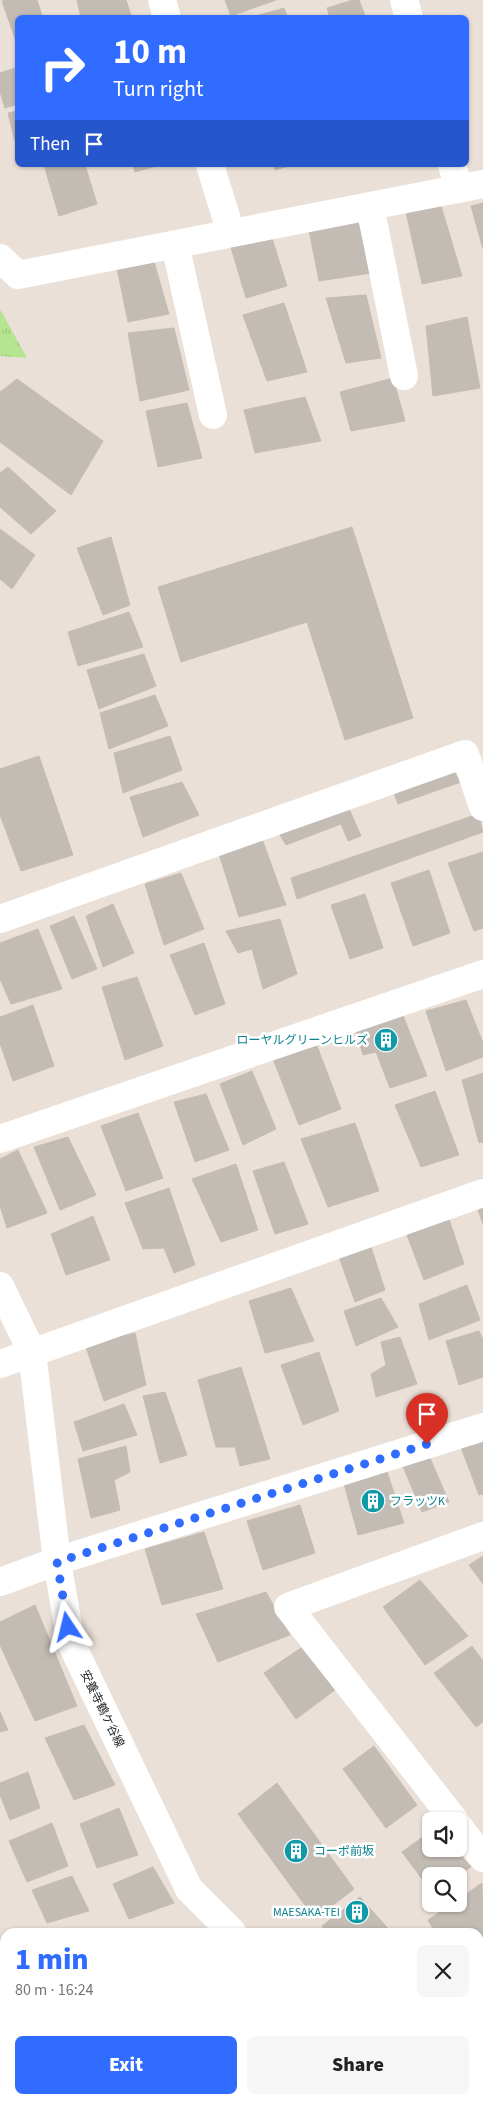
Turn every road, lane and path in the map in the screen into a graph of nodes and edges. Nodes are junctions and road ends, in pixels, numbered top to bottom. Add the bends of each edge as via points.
1 (162, 0) edge
2 (404, 0) edge
3 (166, 15) edge
4 (408, 15) edge
5 (211, 167) edge
6 (464, 179) edge
7 (370, 206) junction
8 (230, 233) junction
9 (175, 244) junction
10 (0, 258) edge
11 (404, 376) dead end
12 (213, 415) dead end
13 (483, 807) edge
14 (0, 918) edge
15 (483, 974) edge
16 (0, 1139) edge
17 (483, 1193) edge
18 (0, 1286) edge
19 (32, 1352) junction
20 (0, 1364) edge
21 (483, 1426) edge
22 (483, 1536) edge
23 (57, 1562) junction
24 (0, 1582) edge
25 (447, 1812) edge
26 (467, 1837) edge
27 (483, 1858) edge
28 (228, 1928) edge

1 - 3 street
2 - 4 street
5 - 8 street
6 - 7 street
7 - 8 street
7 - 11 street
8 - 9 street
9 - 10 street via 18,275
9 - 12 street
13 - 14 street via 466,754
15 - 16 street
17 - 19 street
18 - 19 street, 安養寺鶴ケ谷線
19 - 20 street
19 - 23 street, 安養寺鶴ケ谷線
21 - 23 street
22 - 25 street via 288,1608
23 - 24 street
23 - 28 street, 安養寺鶴ケ谷線 via 70,1643 189,1889
26 - 27 street

